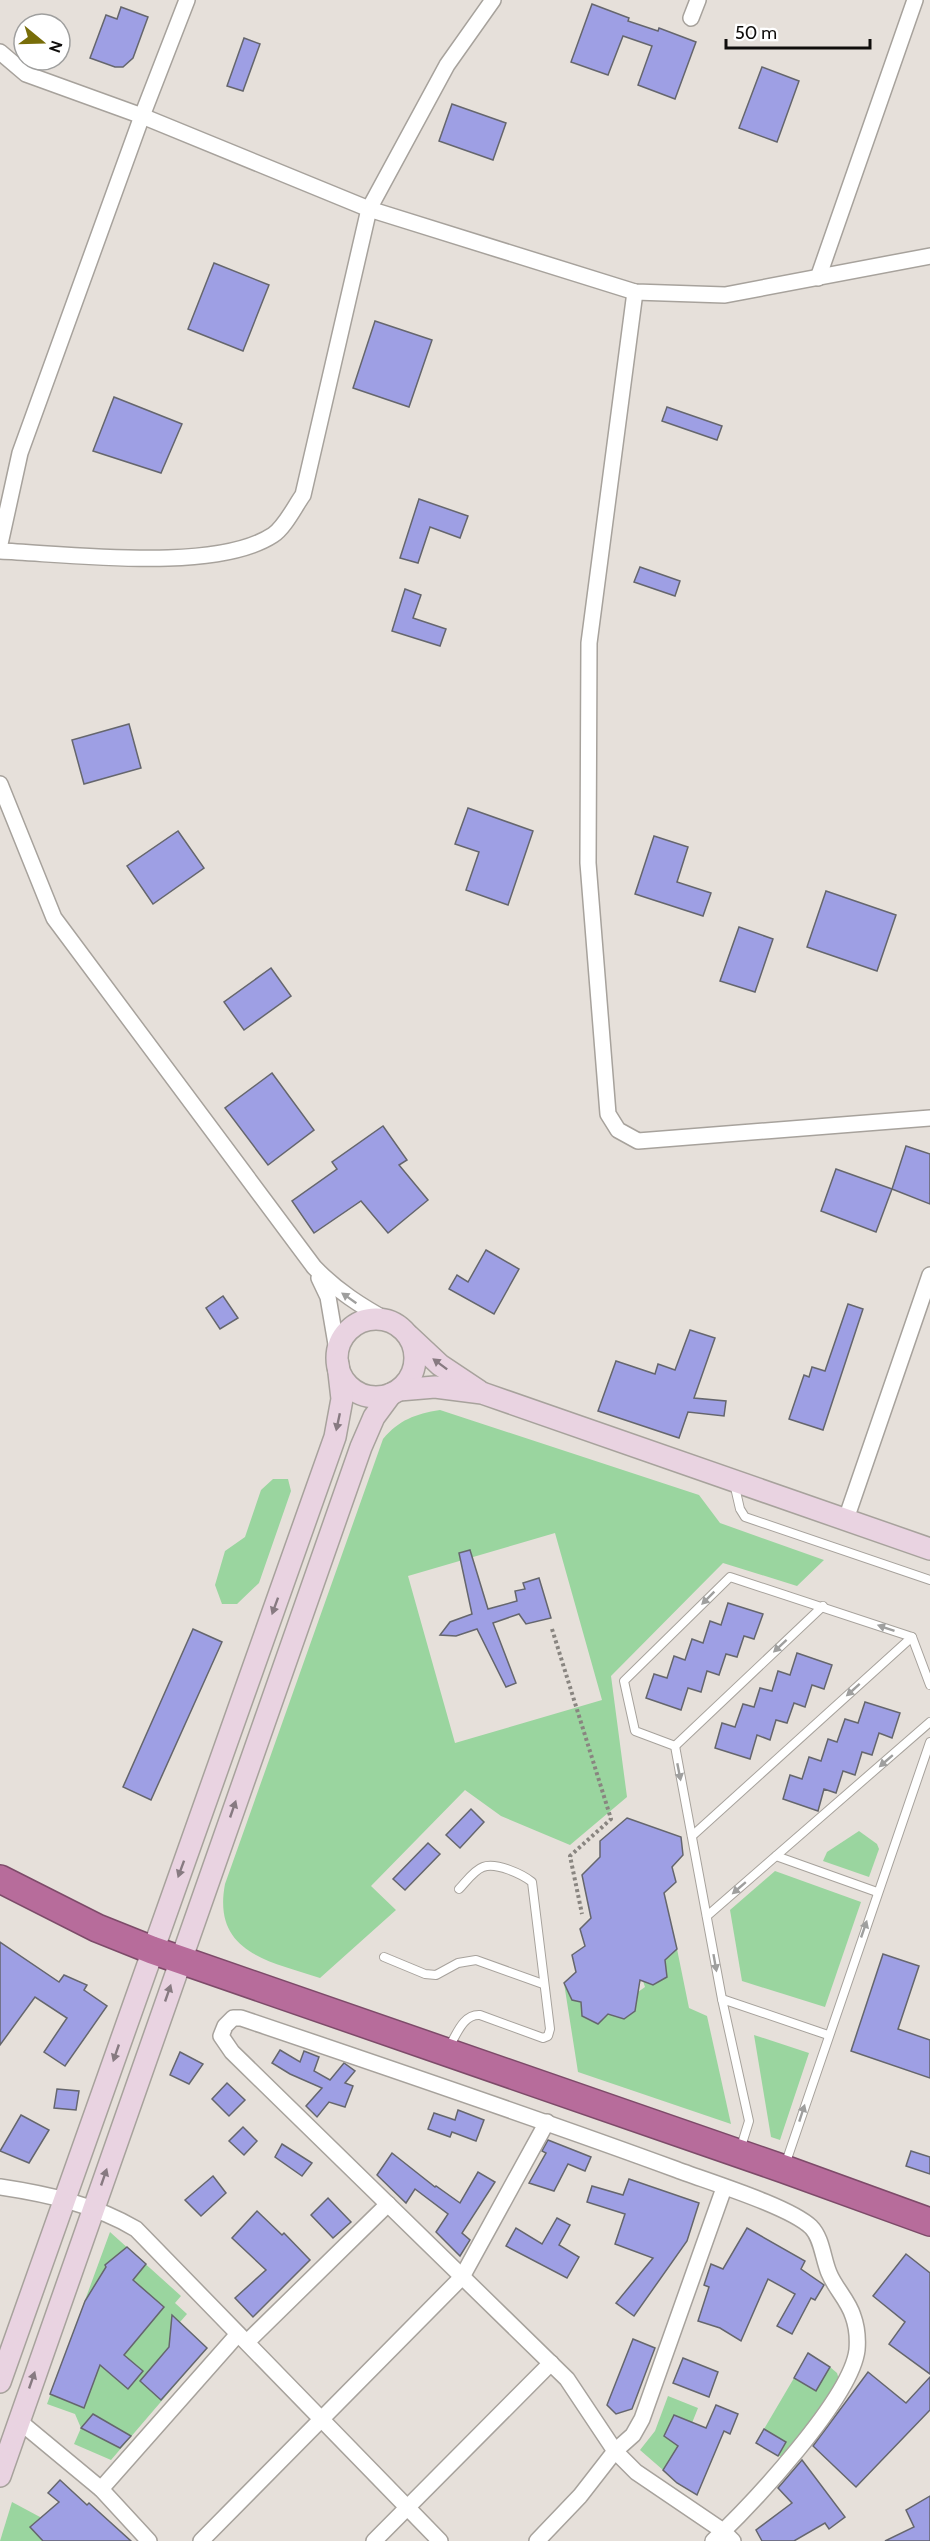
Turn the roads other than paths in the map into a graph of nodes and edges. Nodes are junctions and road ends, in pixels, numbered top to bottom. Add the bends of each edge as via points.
1 (188, 0) edge
2 (493, 0) edge
3 (698, 0) edge
4 (915, 0) edge
5 (691, 18) dead end
6 (0, 52) edge
7 (142, 116) junction
8 (369, 209) junction
9 (930, 256) edge
10 (818, 278) junction
11 (635, 292) junction
12 (0, 544) edge
13 (0, 551) edge
14 (0, 784) edge
15 (930, 1118) edge
16 (314, 1267) junction
17 (930, 1275) edge
18 (397, 1326) junction
19 (338, 1360) junction
20 (395, 1392) junction
21 (482, 1393) junction
22 (733, 1478) junction
23 (846, 1519) junction
24 (930, 1549) edge
25 (930, 1580) edge
26 (823, 1606) junction
27 (912, 1637) junction
28 (930, 1685) edge
29 (930, 1722) edge
30 (930, 1742) edge
31 (675, 1746) junction
32 (692, 1836) junction
33 (776, 1856) junction
34 (0, 1879) edge
35 (459, 1889) dead end
36 (877, 1892) junction
37 (707, 1916) junction
38 (152, 1950) junction
39 (384, 1956) dead end
40 (180, 1960) junction
41 (543, 1984) junction
42 (722, 1999) junction
43 (828, 2035) junction
44 (446, 2054) junction
45 (547, 2122) junction
46 (739, 2153) junction
47 (784, 2169) junction
48 (0, 2187) edge
49 (724, 2188) junction
50 (64, 2200) junction
51 (388, 2204) junction
52 (93, 2210) junction
53 (930, 2222) edge
54 (462, 2277) junction
55 (243, 2338) junction
56 (551, 2363) junction
57 (0, 2382) edge
58 (320, 2418) junction
59 (19, 2421) junction
60 (615, 2451) junction
61 (0, 2476) edge
62 (101, 2489) junction
63 (408, 2507) junction
64 (723, 2538) edge
65 (149, 2541) edge
66 (201, 2541) edge
67 (374, 2541) edge
68 (440, 2541) edge
69 (537, 2541) edge

1 - 7 street
2 - 8 street via 447,65
3 - 5 street
4 - 10 street
6 - 7 street via 26,74
7 - 8 street
7 - 12 street via 20,453
8 - 11 street
8 - 13 street via 303,495 275,534 244,549 161,558
9 - 10 street
10 - 11 street via 725,295
11 - 15 street via 589,643 588,863 608,1114 618,1130 638,1141
14 - 16 street via 54,918
18 -> 16 street via 355,1303
16 - 19 street via 328,1297
17 - 23 street
18 - 19 street via 375,1319 359,1323 346,1333
18 - 20 street via 413,1345 415,1361 410,1377
21 -> 18 street via 440,1365
19 - 20 street via 344,1380 357,1392 374,1397
19 -> 38 street via 342,1399 335,1437
20 - 21 street via 435,1387
40 -> 20 street via 361,1447 374,1417
21 - 22 street
22 - 23 street
22 - 25 lane via 745,1517
23 - 24 street
27 -> 26 lane
26 -> 31 lane
26 -> 31 lane via 730,1577 624,1681 635,1731
27 - 28 lane
27 -> 32 lane
29 -> 33 lane
30 - 36 lane
31 -> 32 lane
32 - 37 lane
33 - 36 lane
33 -> 37 lane
34 - 38 highway via 97,1928
35 - 41 lane via 482,1867 490,1866 532,1882
43 -> 36 lane
37 -> 42 lane
38 - 40 highway
38 -> 50 street
39 - 41 lane via 436,1975 458,1963 476,1960
40 - 44 highway
52 -> 40 street
41 - 44 lane via 548,2036 543,2038 473,2014 467,2017
42 - 43 lane
42 - 46 lane via 749,2121
47 -> 43 lane
44 - 46 highway
45 - 49 street
45 - 51 street via 233,2018 221,2036 232,2052
45 - 54 street
46 - 47 highway
47 - 53 highway
48 - 50 street
49 - 60 street via 642,2419 633,2435
49 - 64 street via 812,2228 857,2331 852,2370 845,2385
50 - 52 street
50 - 57 street
51 - 54 street
51 - 55 street
52 - 55 street via 112,2215 136,2229
59 -> 52 street
54 - 56 street
54 - 58 street
55 - 58 street
55 - 62 street
56 - 60 street via 567,2379
56 - 63 street
58 - 63 street
58 - 66 street
59 - 61 street
59 - 62 street
60 - 64 street via 636,2472
60 - 69 street via 580,2496
62 - 65 street
63 - 67 street
63 - 68 street

